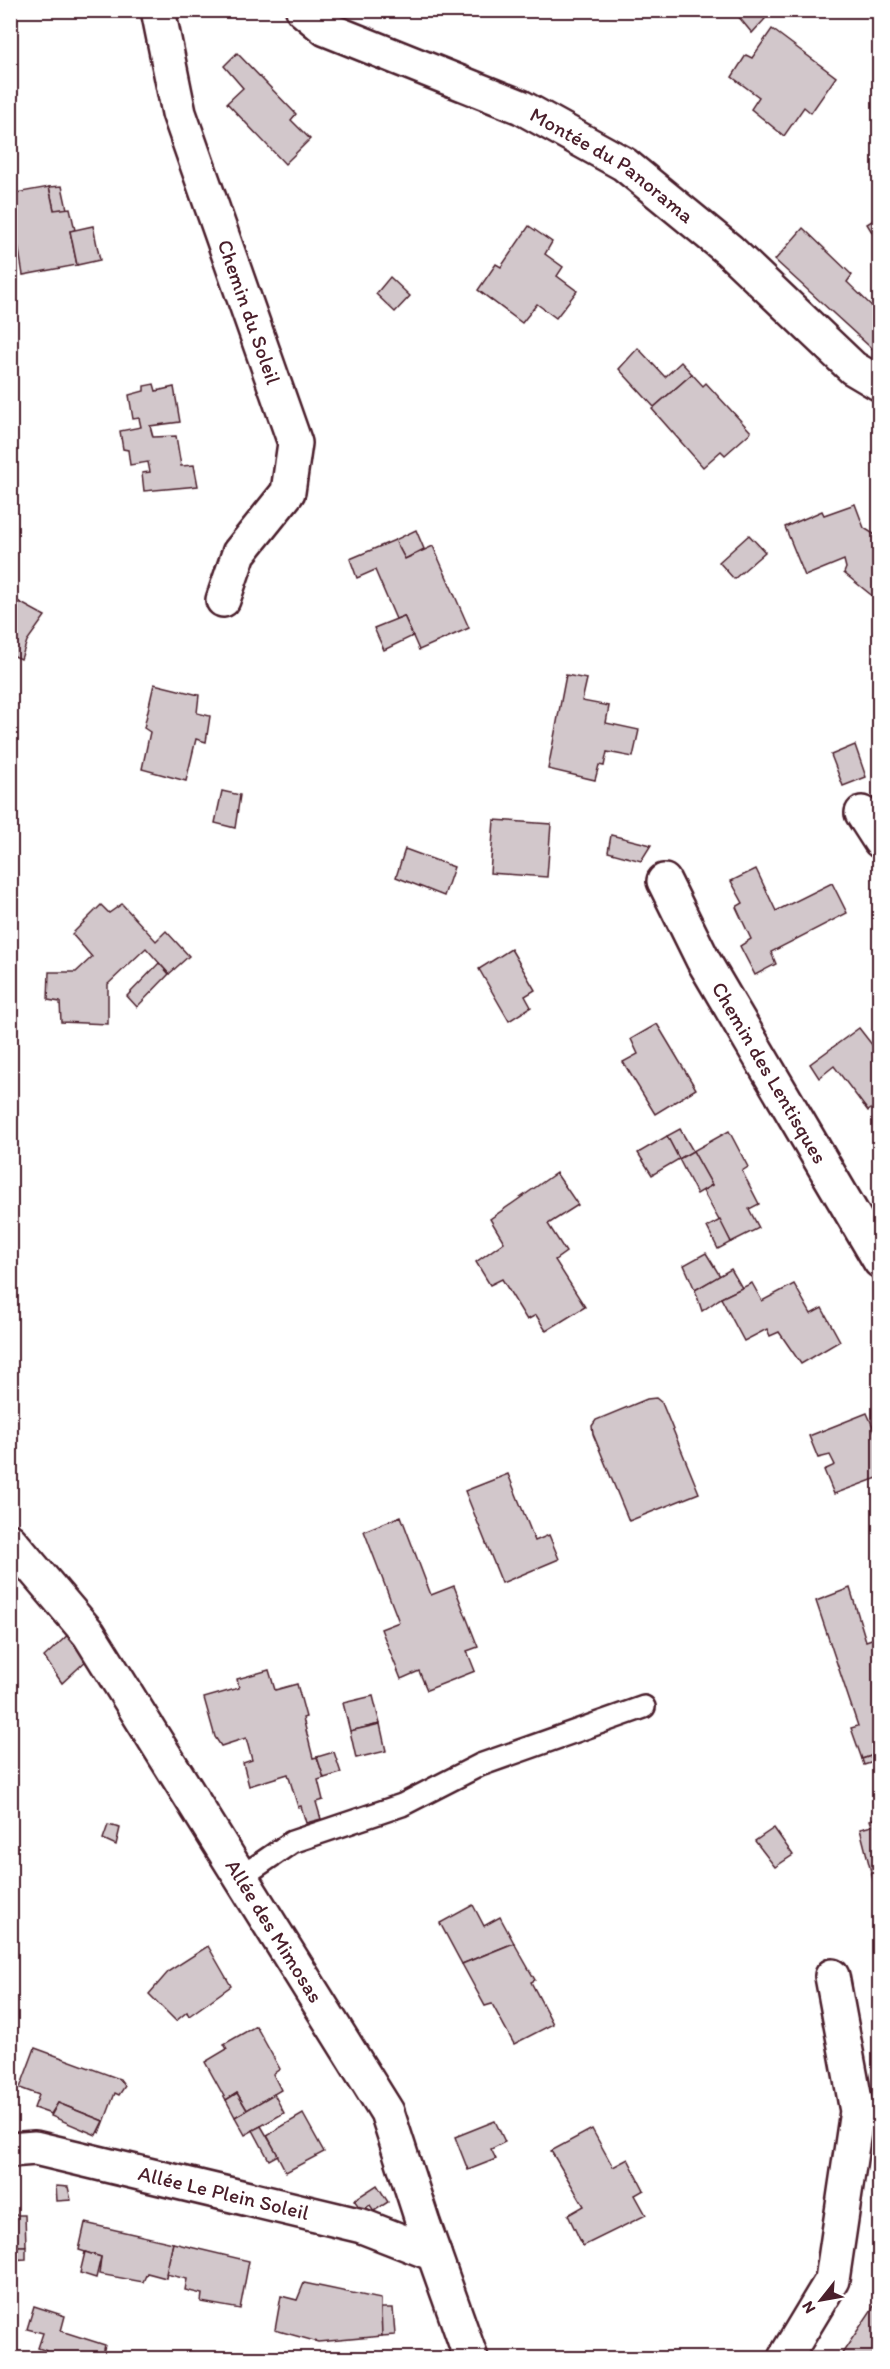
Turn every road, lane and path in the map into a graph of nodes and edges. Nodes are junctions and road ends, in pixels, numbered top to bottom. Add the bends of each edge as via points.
1 (158, 10) edge
2 (303, 10) edge
3 (879, 384) edge
4 (223, 600) dead end
5 (862, 813) dead end
6 (879, 841) edge
7 (664, 880) dead end
8 (879, 1261) edge
9 (10, 1541) edge
10 (644, 1707) dead end
11 (240, 1877) junction
12 (831, 1976) dead end
13 (10, 2150) edge
14 (434, 2254) junction
15 (471, 2358) edge
16 (785, 2358) edge

1 - 4 street, Chemin du Soleil via 179,113 295,443 288,492 239,553
2 - 3 street, Montée du Panorama via 326,29 521,107 624,164 729,250 853,368
5 - 6 street
7 - 8 street, Chemin des Lentisques via 703,960
9 - 11 street, Allée des Mimosas via 89,1634
10 - 11 lane via 480,1765 402,1805 292,1842
11 - 14 street, Allée des Mimosas via 387,2112
12 - 16 street via 857,2111 832,2280
13 - 14 street, Allée Le Plein Soleil via 35,2148 362,2226
14 - 15 street, Allée des Mimosas

